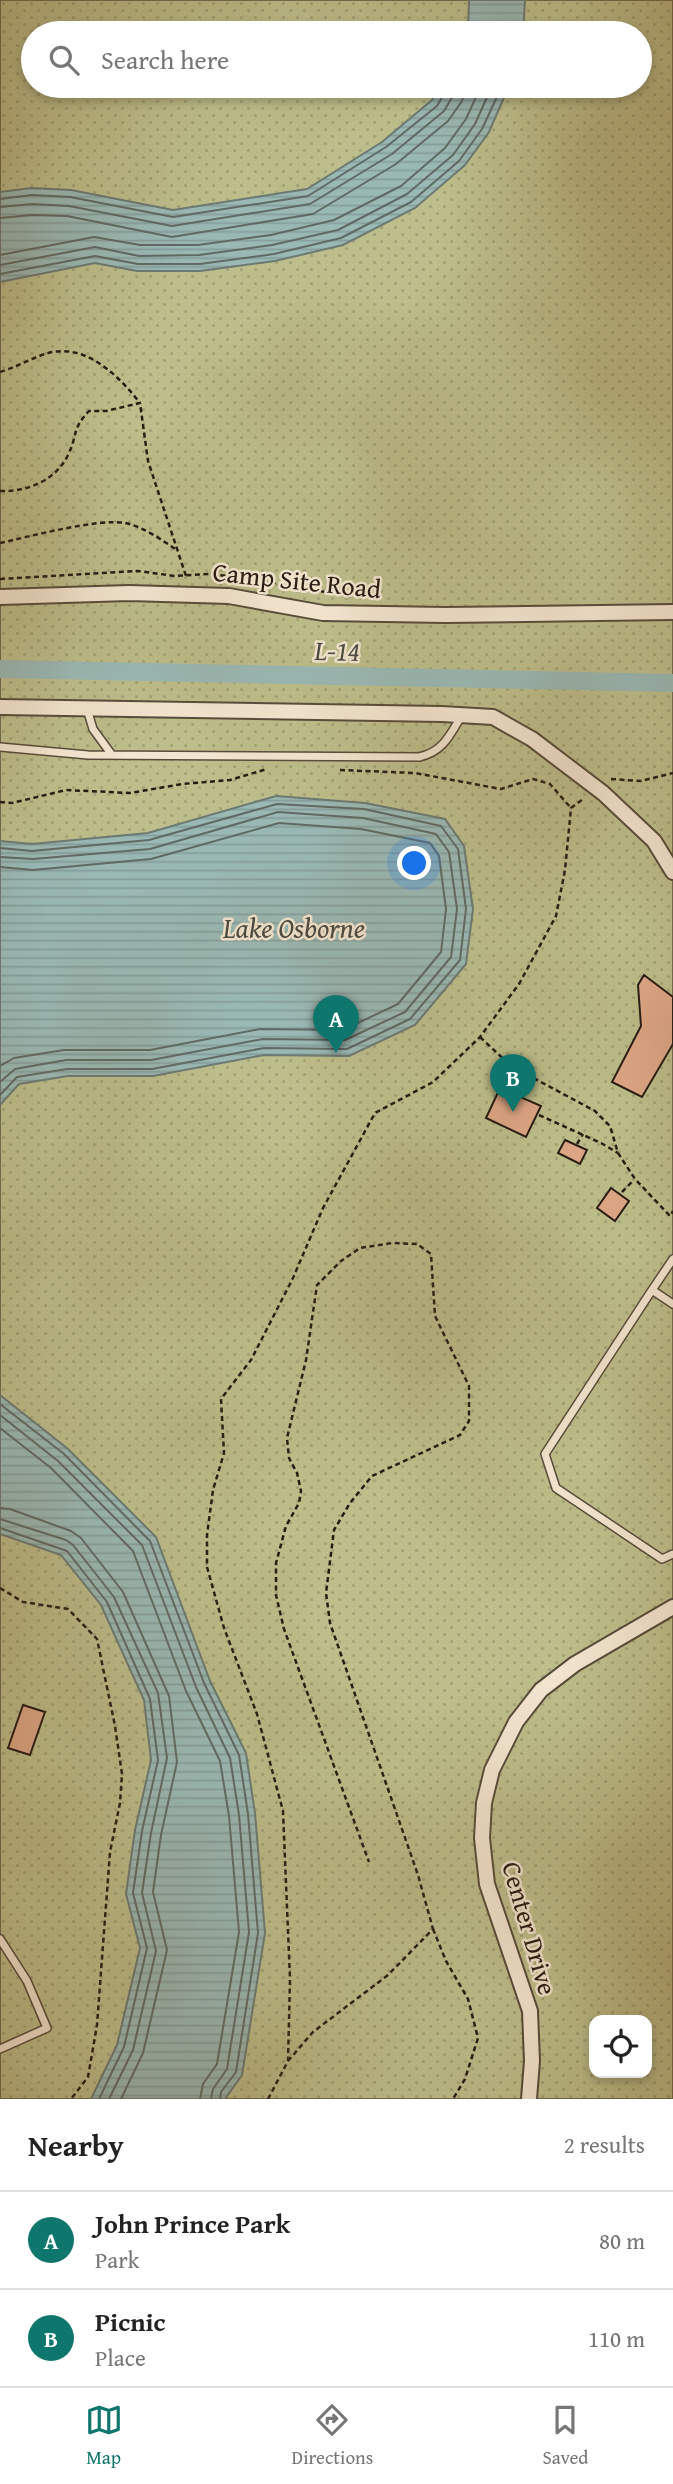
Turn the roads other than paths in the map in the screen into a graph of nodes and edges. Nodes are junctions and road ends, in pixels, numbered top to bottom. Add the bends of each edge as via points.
1 (0, 597) edge
2 (673, 612) edge
3 (0, 706) edge
4 (87, 708) junction
5 (462, 715) junction
6 (0, 747) edge
7 (112, 755) junction
8 (673, 872) edge
9 (673, 1259) edge
10 (652, 1290) junction
11 (673, 1304) edge
12 (673, 1554) edge
13 (673, 1607) edge
14 (0, 1938) edge
15 (0, 2049) edge
16 (528, 2099) edge

1 - 2 street, Camp Site Road via 229,596 323,613
3 - 4 street
4 - 5 street
4 - 7 lane via 93,729
5 - 7 lane via 444,744 419,757
5 - 8 street via 493,717 533,739 654,841
6 - 7 lane
9 - 10 lane
10 - 11 lane
10 - 12 lane via 545,1454 556,1488 662,1559
13 - 16 street, Center Drive via 575,1664 541,1690 516,1722 492,1770 482,1838 487,1884 530,2011
14 - 15 lane via 27,1981 47,2028

